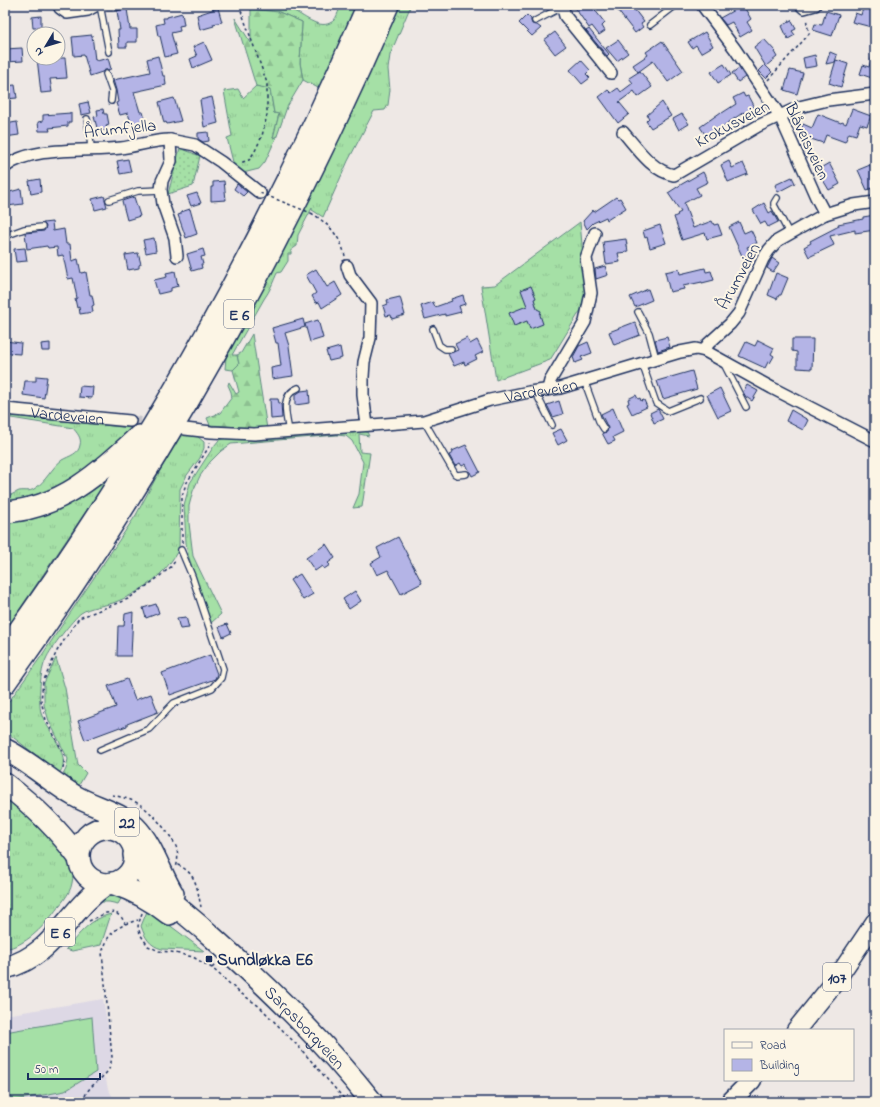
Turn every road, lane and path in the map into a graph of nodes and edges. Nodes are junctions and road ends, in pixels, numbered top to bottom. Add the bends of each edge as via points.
1 (97, 5) edge
2 (100, 5) edge
3 (105, 5) edge
4 (114, 5) edge
5 (239, 5) edge
6 (368, 5) edge
7 (388, 5) edge
8 (676, 5) edge
9 (702, 5) edge
10 (815, 5) edge
11 (562, 6) edge
12 (802, 7) edge
13 (60, 8) dead end
14 (535, 21) dead end
15 (650, 25) dead end
16 (109, 52) dead end
17 (611, 73) dead end
18 (106, 74) dead end
19 (761, 87) junction
20 (875, 94) edge
21 (111, 100) dead end
22 (780, 116) junction
23 (87, 119) dead end
24 (623, 132) dead end
25 (170, 140) junction
26 (91, 149) junction
27 (221, 162) junction
28 (5, 167) edge
29 (161, 190) junction
30 (260, 192) joint
31 (777, 198) dead end
32 (109, 200) dead end
33 (875, 202) edge
34 (825, 214) junction
35 (42, 227) dead end
36 (595, 232) dead end
37 (789, 233) junction
38 (5, 236) edge
39 (176, 256) dead end
40 (347, 266) joint
41 (638, 312) dead end
42 (433, 329) dead end
43 (451, 349) dead end
44 (705, 351) junction
45 (656, 359) junction
46 (722, 360) junction
47 (642, 363) junction
48 (584, 380) junction
49 (298, 388) dead end
50 (548, 389) junction
51 (535, 391) junction
52 (700, 398) dead end
53 (746, 407) dead end
54 (5, 409) edge
55 (130, 421) tunnel mouth
56 (156, 421) junction
57 (424, 421) junction
58 (367, 425) junction
59 (552, 425) dead end
60 (185, 429) dead end
61 (604, 429) dead end
62 (289, 431) junction
63 (211, 432) junction
64 (875, 441) edge
65 (466, 474) dead end
66 (5, 512) edge
67 (181, 550) junction
68 (5, 650) edge
69 (5, 683) edge
70 (6, 750) edge
71 (100, 750) dead end
72 (63, 769) dead end
73 (5, 784) edge
74 (108, 828) junction
75 (134, 855) junction
76 (81, 865) junction
77 (177, 865) dead end
78 (109, 883) junction
79 (146, 907) dead end
80 (203, 912) dead end
81 (139, 919) junction
82 (875, 922) edge
83 (87, 923) dead end
84 (125, 924) junction
85 (209, 934) junction
86 (5, 956) edge
87 (216, 964) dead end
88 (5, 968) edge
89 (212, 968) junction
90 (797, 1029) edge
91 (751, 1081) edge
92 (84, 1102) edge
93 (347, 1102) edge
94 (362, 1102) edge
95 (372, 1102) edge
96 (730, 1102) edge

1 - 13 street via 88,10 67,13
2 - 16 lane
3 - 4 street
5 - 27 path via 267,83 267,115 256,151 249,160 237,165
6 - 56 highway, E 6 via 308,139 265,224
7 - 69 highway, E 6 via 305,186 212,362 120,515
8 - 15 lane
9 - 19 street, Blåveisveien
10 - 12 street
11 - 14 lane
11 - 17 street via 565,16
12 - 19 path via 809,34
18 - 21 lane via 112,91
19 - 22 street, Blåveisveien
20 - 22 street, Krokusveien via 828,100 799,107
22 - 24 street, Krokusveien via 674,175 657,168
22 - 34 street, Blåveisveien
23 - 26 lane
25 - 26 street, Årumfjella via 126,148
25 - 27 street via 194,145
25 - 29 street, Årumfjella via 171,161
26 - 28 street, Årumfjella via 56,150 12,162
27 - 30 street
29 - 32 lane via 138,191
29 - 39 street, Årumfjella via 175,238
30 - 40 path, bridge via 321,219 335,233 343,249
31 - 37 lane via 774,205
33 - 34 street, Årumveien
34 - 37 street, Årumveien
35 - 38 lane via 24,229
36 - 50 street via 586,258 591,293 585,322 550,381
37 - 44 street, Årumveien via 769,250 739,313 708,344
40 - 58 street via 350,275 371,303 370,338 363,377
41 - 45 lane via 649,333
42 - 43 lane via 439,345
44 - 45 street, Vardeveien via 696,349
44 - 46 street, Vardeveien
45 - 47 street, Vardeveien
46 - 53 lane
46 - 64 street, Vardeveien
47 - 48 street, Vardeveien
47 - 52 lane via 656,403 668,411
48 - 50 street, Vardeveien
48 - 61 lane
49 - 62 lane via 290,393 287,400
50 - 51 street, Vardeveien
51 - 57 street, Vardeveien via 490,400
51 - 59 lane
54 - 55 street, Vardeveien
56 - 66 highway, E 6 via 79,487 42,505
56 - 68 highway, E 6 via 105,504
57 - 58 street, Vardeveien
57 - 65 lane via 455,474
58 - 62 street, Vardeveien
60 - 63 street, Vardeveien
62 - 63 street, Vardeveien via 254,434
63 - 67 path via 210,445 186,484 182,496
67 - 71 lane via 223,669 221,678 212,688 174,703 149,729
67 - 72 path via 172,566 128,598 79,618 57,651 43,682 41,701 46,720 65,756
70 - 74 highway, 22 via 18,763 73,807
70 - 85 highway, 22 via 74,796 124,819 135,828 175,897 200,920
73 - 76 highway via 57,830
74 - 75 highway, 22 via 124,834 131,843
74 - 76 highway, 22 via 87,836 80,850
75 - 78 highway, 22 via 134,863 126,876
75 - 85 highway, Sarpsborgveien / 22 via 155,887
76 - 78 highway via 93,880
76 - 86 highway, E 6 via 79,885 74,896 48,930 31,944
77 - 80 path via 189,872 194,879
78 - 88 highway, E 6 via 97,890 34,956
78 - 94 highway, Sarpsborgveien via 126,888 157,904 208,943 301,1033
79 - 81 path
81 - 84 path
81 - 89 path via 140,934 152,949 193,957
82 - 90 main road, 107 via 834,982
83 - 84 path via 106,913 115,912
84 - 92 path via 109,936 102,952 112,1057 109,1069 91,1087
85 - 95 highway, Sarpsborgveien / 22 via 301,1022
87 - 89 path
89 - 93 path via 260,1007
91 - 96 main road

